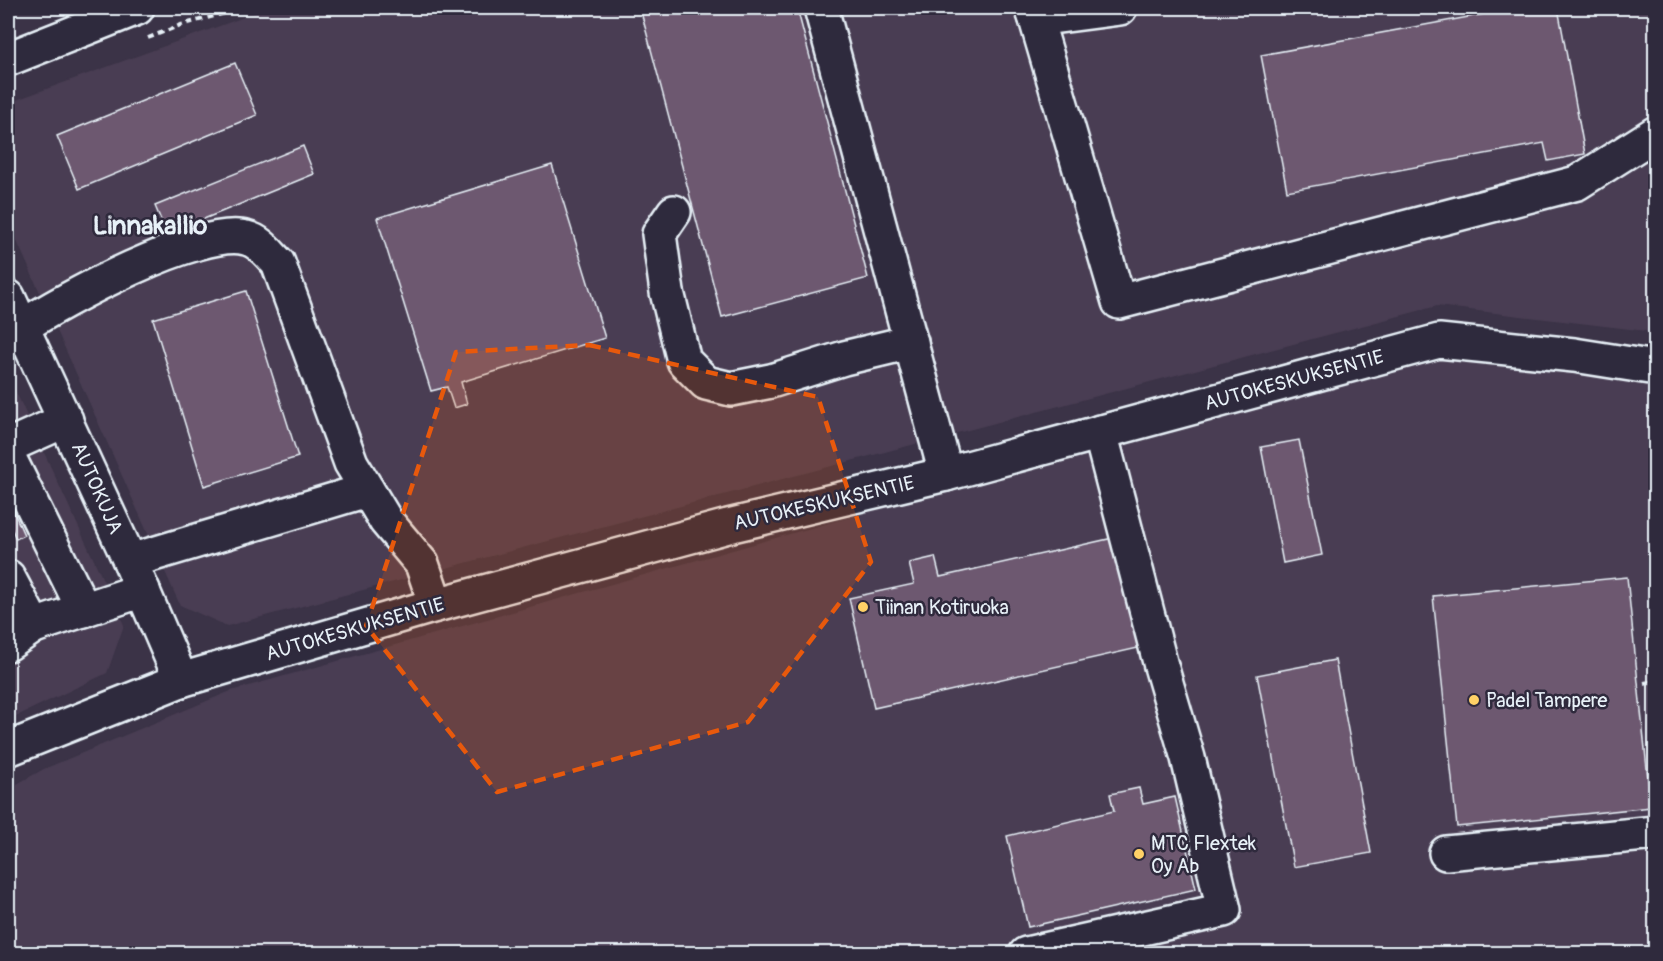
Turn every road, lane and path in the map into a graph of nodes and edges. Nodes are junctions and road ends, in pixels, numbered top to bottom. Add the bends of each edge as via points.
1 (136, 8) edge
2 (244, 8) edge
3 (821, 8) edge
4 (1120, 8) edge
5 (1034, 13) edge
6 (137, 42) dead end
7 (8, 59) edge
8 (1656, 133) edge
9 (674, 212) dead end
10 (8, 297) edge
11 (22, 327) junction
12 (911, 342) junction
13 (1656, 368) edge
14 (66, 420) junction
15 (1100, 432) junction
16 (8, 446) edge
17 (8, 456) edge
18 (946, 474) junction
19 (367, 490) junction
20 (130, 561) junction
21 (8, 577) edge
22 (143, 590) junction
23 (436, 604) junction
24 (84, 610) junction
25 (21, 635) edge
26 (181, 680) junction
27 (1656, 681) edge
28 (1644, 682) dead end
29 (8, 749) edge
30 (1656, 833) edge
31 (1446, 853) dead end
32 (1026, 954) edge

1 - 7 street
2 - 6 path via 180,25
3 - 12 street
4 - 5 street
5 - 8 street via 1119,302 1577,183
9 - 12 street via 659,234 667,292 684,361 706,383 731,390
10 - 11 street, AUTOKUJA
11 - 14 street, AUTOKUJA
11 - 19 street via 72,297 171,251 217,238 246,237 262,246 278,264 351,463
12 - 18 street
13 - 15 street, AUTOKESKUKSENTIE via 1439,341
14 - 16 street
14 - 20 street, AUTOKUJA
15 - 18 street, AUTOKESKUKSENTIE
15 - 32 street via 1188,758 1224,910
17 - 24 street
18 - 23 street, AUTOKESKUKSENTIE via 728,526
19 - 20 street
19 - 23 street via 386,521 422,564
20 - 22 street, AUTOKUJA
21 - 25 street
22 - 24 street
22 - 26 street, AUTOKUJA
23 - 26 street, AUTOKESKUKSENTIE
24 - 25 street
26 - 29 street, AUTOKESKUKSENTIE
27 - 28 path
30 - 31 street

